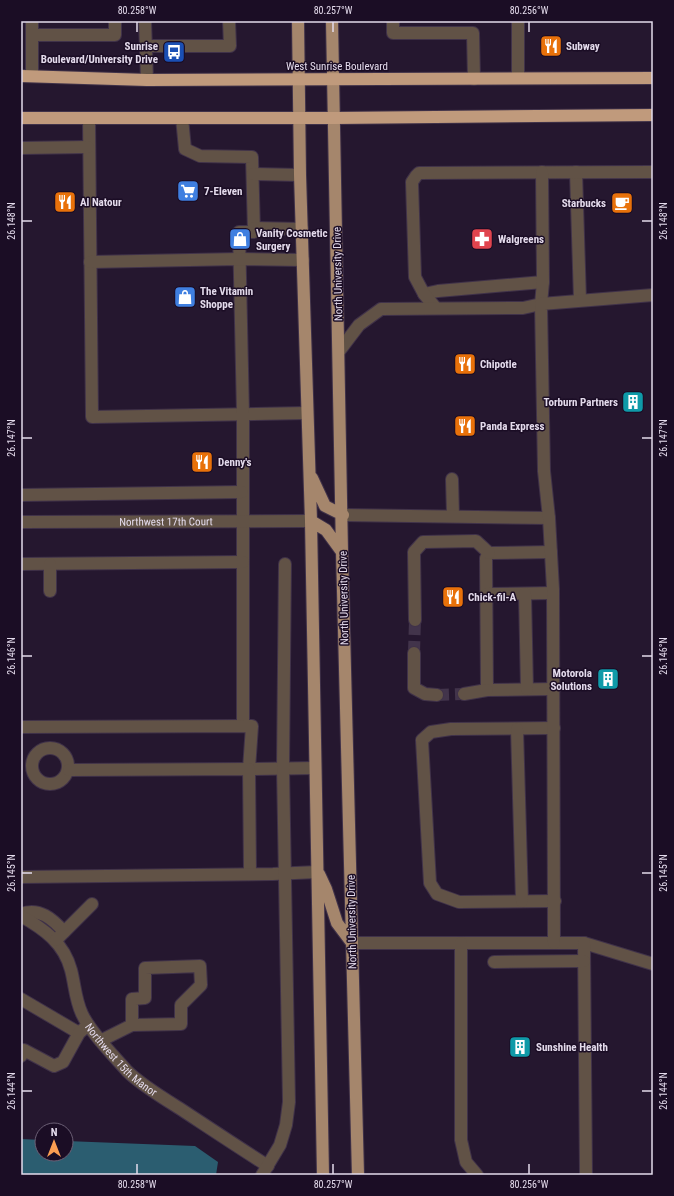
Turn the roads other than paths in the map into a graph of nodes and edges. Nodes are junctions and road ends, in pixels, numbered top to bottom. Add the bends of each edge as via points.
1 (32, 21) edge
2 (115, 21) edge
3 (145, 21) edge
4 (230, 21) edge
5 (298, 21) edge
6 (332, 21) edge
7 (393, 21) edge
8 (518, 21) edge
9 (437, 27) edge
10 (32, 35) junction
11 (146, 46) junction
12 (27, 76) edge
13 (518, 78) junction
14 (653, 78) edge
15 (299, 79) junction
16 (333, 79) junction
17 (474, 79) junction
18 (147, 80) junction
19 (653, 115) edge
20 (21, 118) edge
21 (89, 118) junction
22 (182, 118) junction
23 (300, 118) junction
24 (335, 118) junction
25 (88, 147) junction
26 (21, 148) edge
27 (542, 172) junction
28 (576, 172) junction
29 (653, 172) edge
30 (253, 174) junction
31 (300, 175) junction
32 (254, 228) junction
33 (302, 229) junction
34 (239, 259) junction
35 (303, 260) junction
36 (90, 262) junction
37 (543, 282) junction
38 (424, 294) junction
39 (653, 295) edge
40 (580, 300) junction
41 (541, 304) junction
42 (435, 307) junction
43 (340, 350) junction
44 (243, 414) junction
45 (307, 414) junction
46 (308, 470) junction
47 (452, 479) dead end
48 (242, 492) junction
49 (21, 495) edge
50 (343, 515) junction
51 (453, 515) junction
52 (549, 518) junction
53 (243, 521) junction
54 (310, 521) junction
55 (21, 522) edge
56 (342, 552) junction
57 (551, 552) junction
58 (489, 553) junction
59 (243, 562) junction
60 (21, 564) edge
61 (50, 564) junction
62 (285, 564) dead end
63 (50, 591) dead end
64 (553, 593) junction
65 (487, 594) junction
66 (525, 594) junction
67 (415, 620) tunnel mouth
68 (414, 653) tunnel mouth
69 (527, 689) junction
70 (554, 689) junction
71 (487, 690) junction
72 (464, 694) tunnel mouth
73 (437, 695) tunnel mouth
74 (243, 726) junction
75 (21, 727) edge
76 (554, 728) junction
77 (517, 729) junction
78 (283, 768) junction
79 (315, 768) junction
80 (249, 769) junction
81 (68, 770) dead end
82 (317, 872) junction
83 (285, 873) junction
84 (250, 874) junction
85 (21, 877) edge
86 (522, 901) junction
87 (554, 901) junction
88 (92, 904) dead end
89 (21, 915) edge
90 (60, 936) junction
91 (352, 943) junction
92 (461, 943) junction
93 (537, 943) junction
94 (554, 943) junction
95 (584, 943) junction
96 (566, 961) junction
97 (584, 961) junction
98 (494, 962) dead end
99 (653, 964) edge
100 (21, 999) edge
101 (88, 1024) junction
102 (132, 1025) junction
103 (79, 1034) junction
104 (102, 1040) junction
105 (21, 1056) edge
106 (265, 1171) edge
107 (322, 1175) edge
108 (358, 1175) edge
109 (477, 1175) edge
110 (586, 1175) edge

1 - 10 street
2 - 10 street via 115,35
3 - 11 street
4 - 11 street via 230,46
5 - 15 main road
6 - 16 main road, North University Drive
7 - 9 street via 393,33
8 - 13 street
9 - 17 street via 473,33
10 - 12 street
11 - 18 street
12 - 18 highway, West Sunrise Boulevard
13 - 14 highway, West Sunrise Boulevard
13 - 17 highway, West Sunrise Boulevard
15 - 16 highway, West Sunrise Boulevard
15 - 18 highway, West Sunrise Boulevard
15 - 23 main road
16 - 17 highway, West Sunrise Boulevard
16 - 24 main road, North University Drive
19 - 24 highway
20 - 21 highway
21 - 22 highway
21 - 25 street
22 - 23 highway
22 - 30 street via 184,149 200,156 252,157
23 - 24 highway
23 - 31 main road
24 - 43 main road, North University Drive
25 - 26 street
25 - 36 street
27 - 28 street
27 - 37 street
27 - 38 street via 420,173 416,176 412,182 415,277
28 - 29 street
28 - 40 street
30 - 31 street
30 - 32 street
31 - 33 main road
32 - 33 street
32 - 34 street via 254,232 238,232
33 - 35 main road
34 - 35 street
34 - 36 street
34 - 44 street
35 - 45 main road
36 - 44 street via 92,417
37 - 38 street
37 - 41 street
38 - 42 street
39 - 40 street
40 - 41 street
41 - 42 street via 523,308
41 - 52 street via 544,471
42 - 43 street via 381,309 359,324
43 - 50 main road, North University Drive
44 - 45 street
44 - 48 street
45 - 46 main road
46 - 50 main road via 326,506
46 - 54 main road
47 - 51 street
48 - 49 street
48 - 53 street
50 - 51 street
50 - 56 main road, North University Drive
51 - 52 street
52 - 57 street
53 - 54 street, Northwest 17th Court
53 - 55 street, Northwest 17th Court
53 - 59 street
54 - 56 main road via 326,530
54 - 79 main road
56 - 91 main road, North University Drive
57 - 58 street
57 - 64 street
58 - 65 street via 486,558
58 - 67 street via 476,541 423,542 414,552
59 - 61 street
59 - 74 street
60 - 61 street
61 - 63 street
62 - 78 street
64 - 66 street
64 - 70 street
65 - 66 street
65 - 71 street
66 - 69 street
68 - 73 street via 414,688 425,694
69 - 70 street
69 - 71 street
70 - 76 street
71 - 72 street
74 - 75 street
74 - 80 street via 252,726
76 - 77 street
76 - 87 street
77 - 86 street
77 - 86 street via 451,729 431,732 422,740 430,883 437,894 459,902
78 - 79 street
78 - 80 street
78 - 83 street
79 - 82 main road
80 - 81 street
80 - 84 street
82 - 83 street
82 - 91 main road via 326,889 337,923
82 - 107 main road
83 - 84 street
83 - 106 street via 289,1102 280,1145
84 - 85 street
86 - 87 street
87 - 94 street
88 - 90 street
89 - 90 street, Northwest 15th Manor
90 - 101 street, Northwest 15th Manor via 72,971 74,990
91 - 92 street
91 - 108 main road, North University Drive
92 - 93 street
92 - 109 street via 461,1140 466,1162
93 - 94 street
93 - 96 street
94 - 95 street
95 - 97 street
95 - 99 street
96 - 97 street
96 - 98 street
97 - 110 street
100 - 103 street
101 - 103 street
101 - 104 street, Northwest 15th Manor
102 - 102 street via 181,1024 181,1005 201,985 200,966 145,968 145,998 132,999
102 - 104 street
103 - 105 street via 63,1062 54,1066 24,1050
104 - 106 street, Northwest 15th Manor via 128,1072

